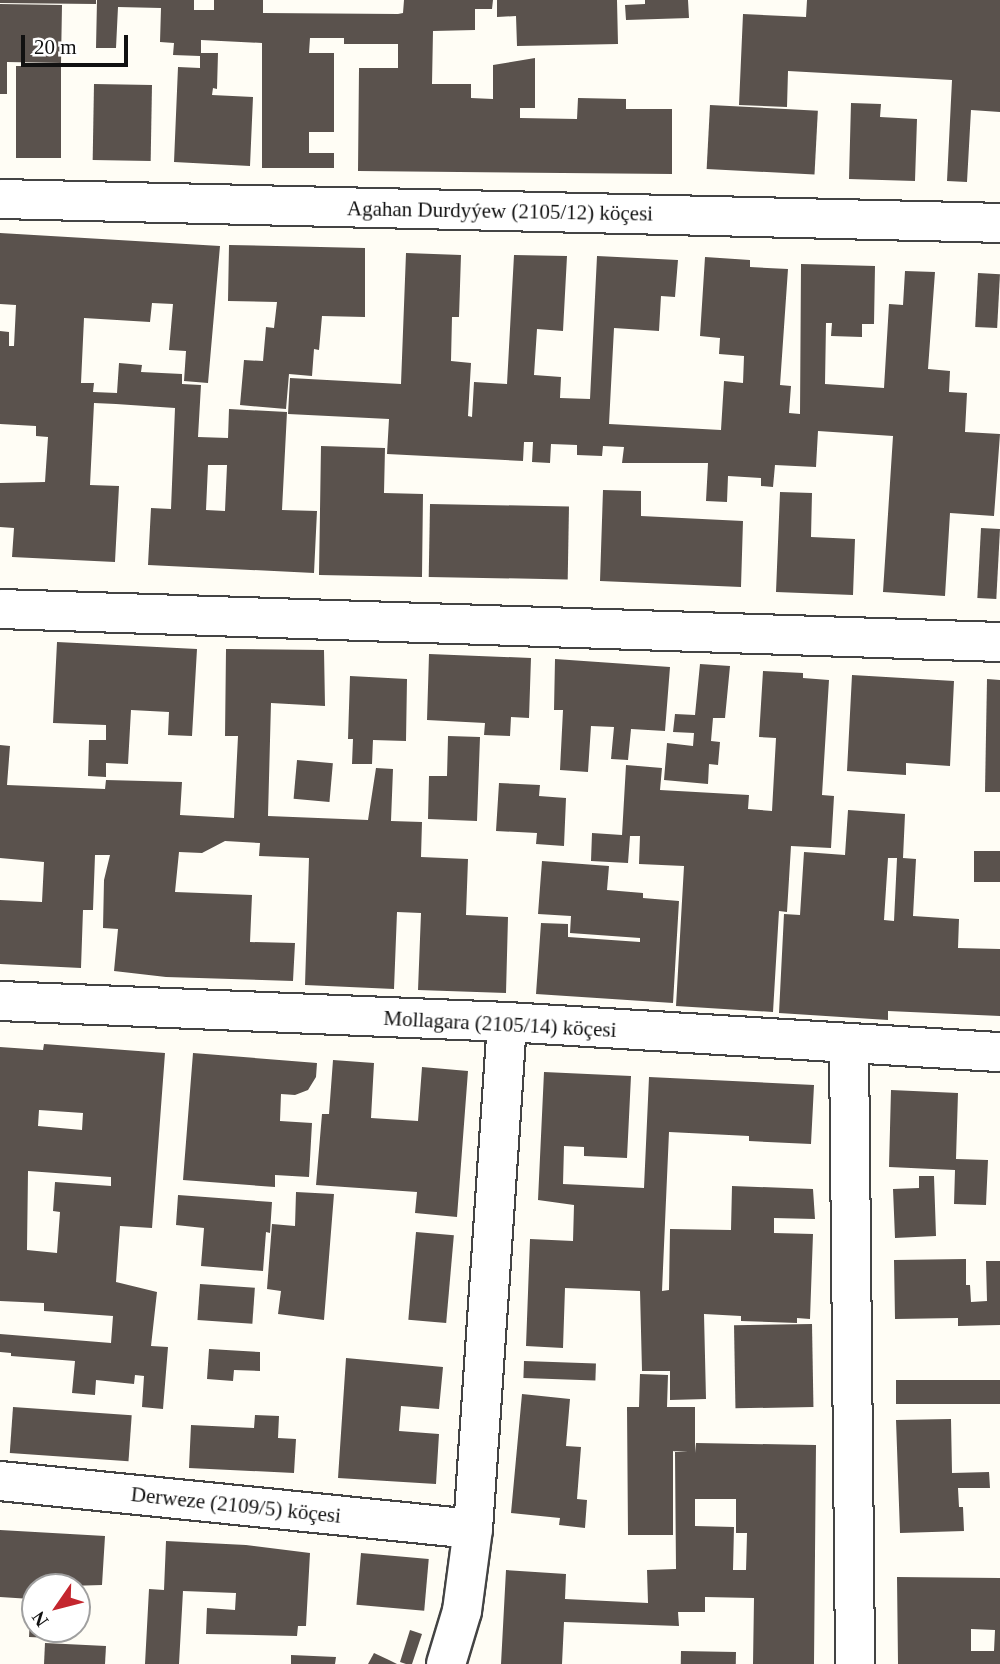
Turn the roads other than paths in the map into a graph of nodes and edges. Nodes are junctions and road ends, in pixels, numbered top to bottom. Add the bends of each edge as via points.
1 (0, 200) edge
2 (1000, 223) edge
3 (0, 608) edge
4 (1000, 642) edge
5 (0, 1001) edge
6 (507, 1022) junction
7 (849, 1045) junction
8 (1000, 1052) edge
9 (0, 1481) edge
10 (473, 1529) junction
11 (446, 1664) edge
12 (855, 1664) edge

1 - 2 street, Agahan Durdyýew (2105/12) köçesi
3 - 4 street
5 - 6 street, Mollagara (2105/14) köçesi
6 - 7 street, Mollagara (2105/14) köçesi
6 - 10 street
7 - 8 street, Mollagara (2105/14) köçesi
7 - 12 street
9 - 10 street, Derweze (2109/5) köçesi
10 - 11 street via 462,1611

